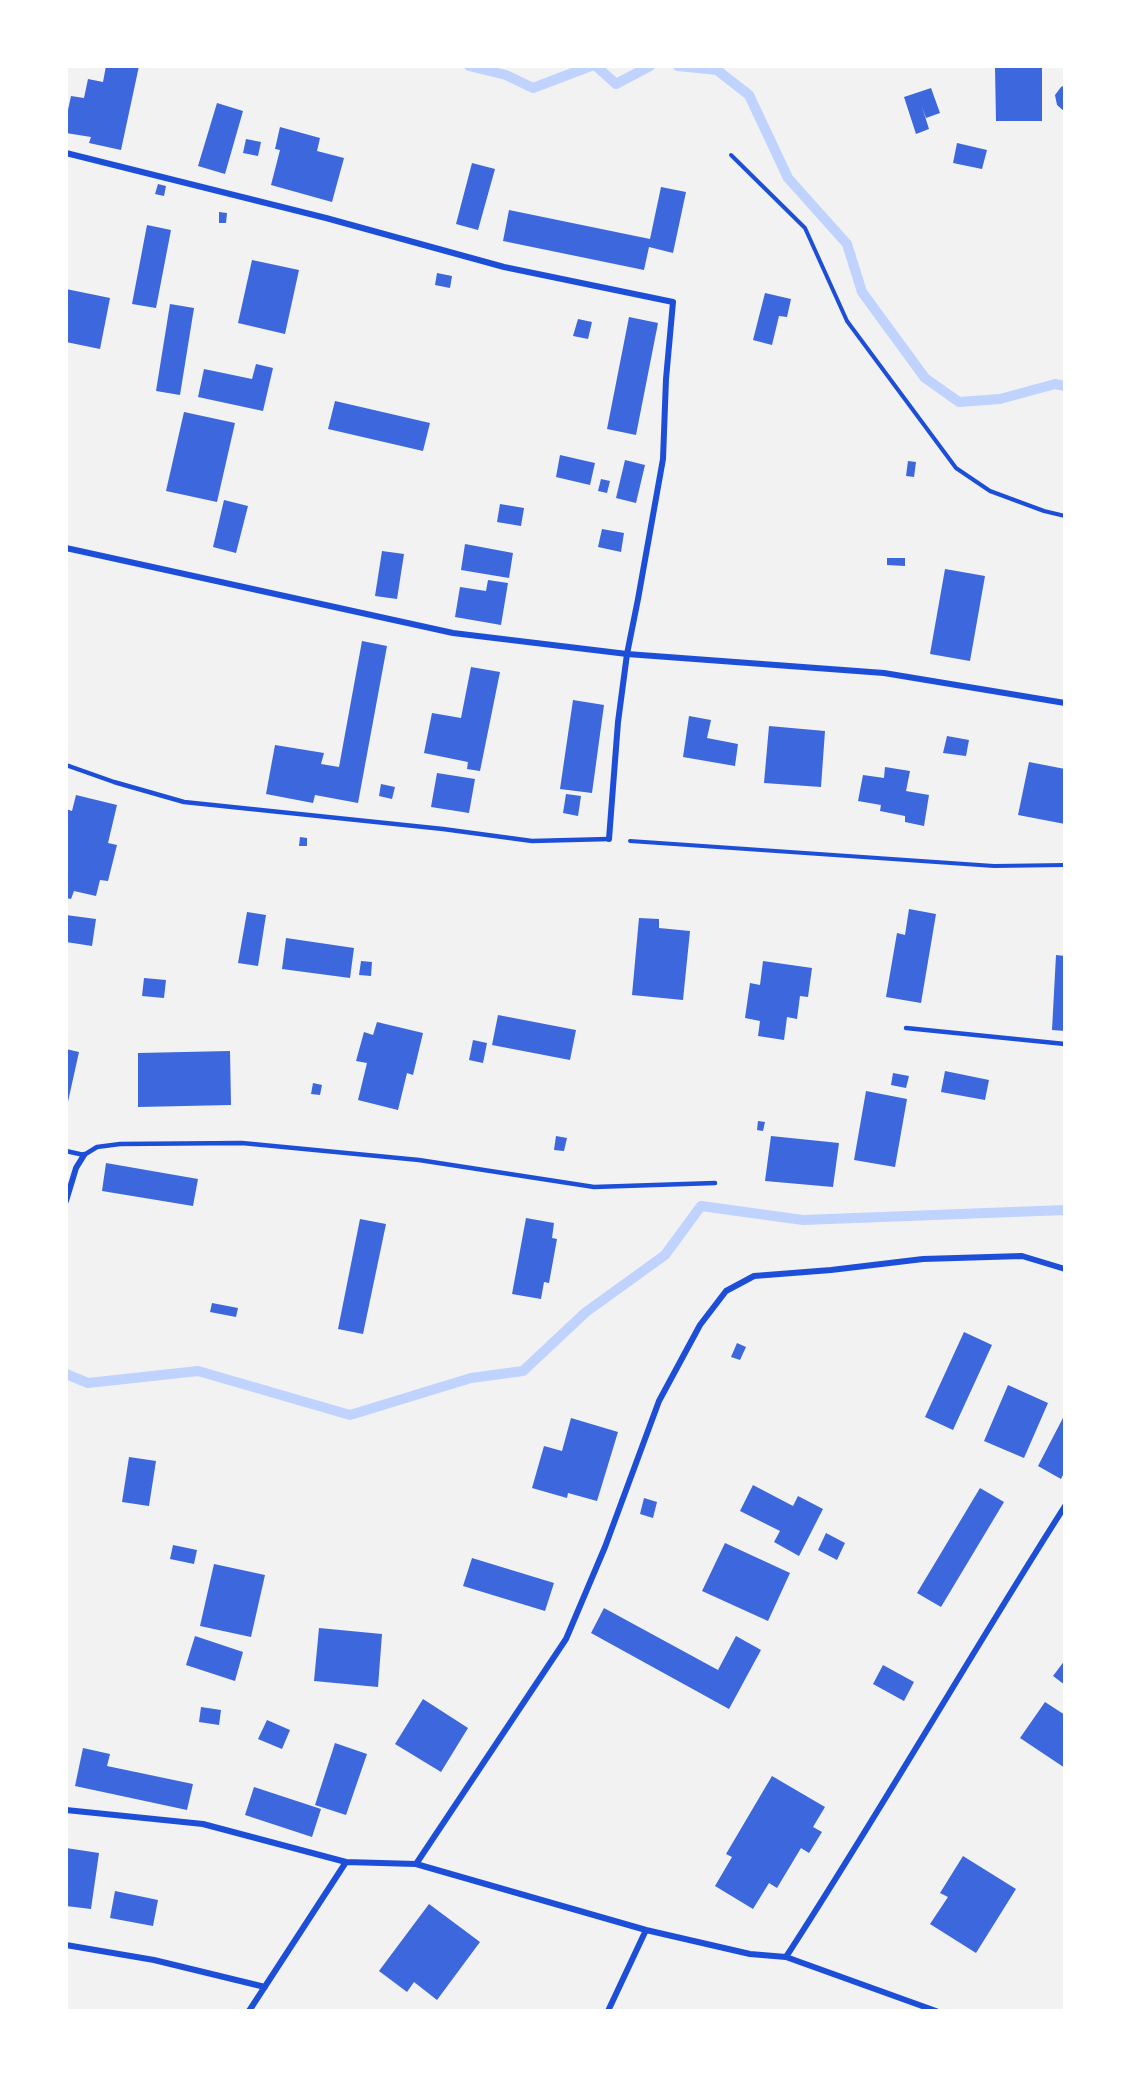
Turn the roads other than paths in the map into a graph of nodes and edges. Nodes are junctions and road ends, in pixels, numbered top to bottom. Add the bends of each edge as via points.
1 (66, 153) edge
2 (66, 548) edge
3 (627, 654) junction
4 (1065, 703) edge
5 (66, 765) edge
6 (609, 840) joint
7 (906, 1028) dead end
8 (1065, 1044) edge
9 (66, 1151) edge
10 (84, 1155) junction
11 (715, 1183) dead end
12 (66, 1201) edge
13 (1065, 1269) edge
14 (1065, 1506) edge
15 (66, 1810) edge
16 (346, 1862) junction
17 (416, 1864) junction
18 (646, 1930) junction
19 (66, 1945) edge
20 (786, 1957) junction
21 (265, 1987) junction
22 (249, 2011) edge
23 (608, 2011) edge
24 (936, 2011) edge

1 - 3 street via 504,267 673,302 663,459
2 - 3 street via 453,633
3 - 4 street via 884,673
3 - 6 street
5 - 6 lane via 184,802 532,841
7 - 8 lane
9 - 10 lane
10 - 11 lane via 97,1147 120,1144 242,1143 419,1160 594,1187
10 - 12 street
13 - 17 street via 1022,1256 923,1259 754,1276 726,1291 700,1325 659,1401 566,1639
14 - 20 street
15 - 16 street via 203,1824
16 - 17 street
16 - 21 street
17 - 18 street
18 - 20 street via 750,1954
18 - 23 street
19 - 21 street via 153,1960
20 - 24 street
21 - 22 street

